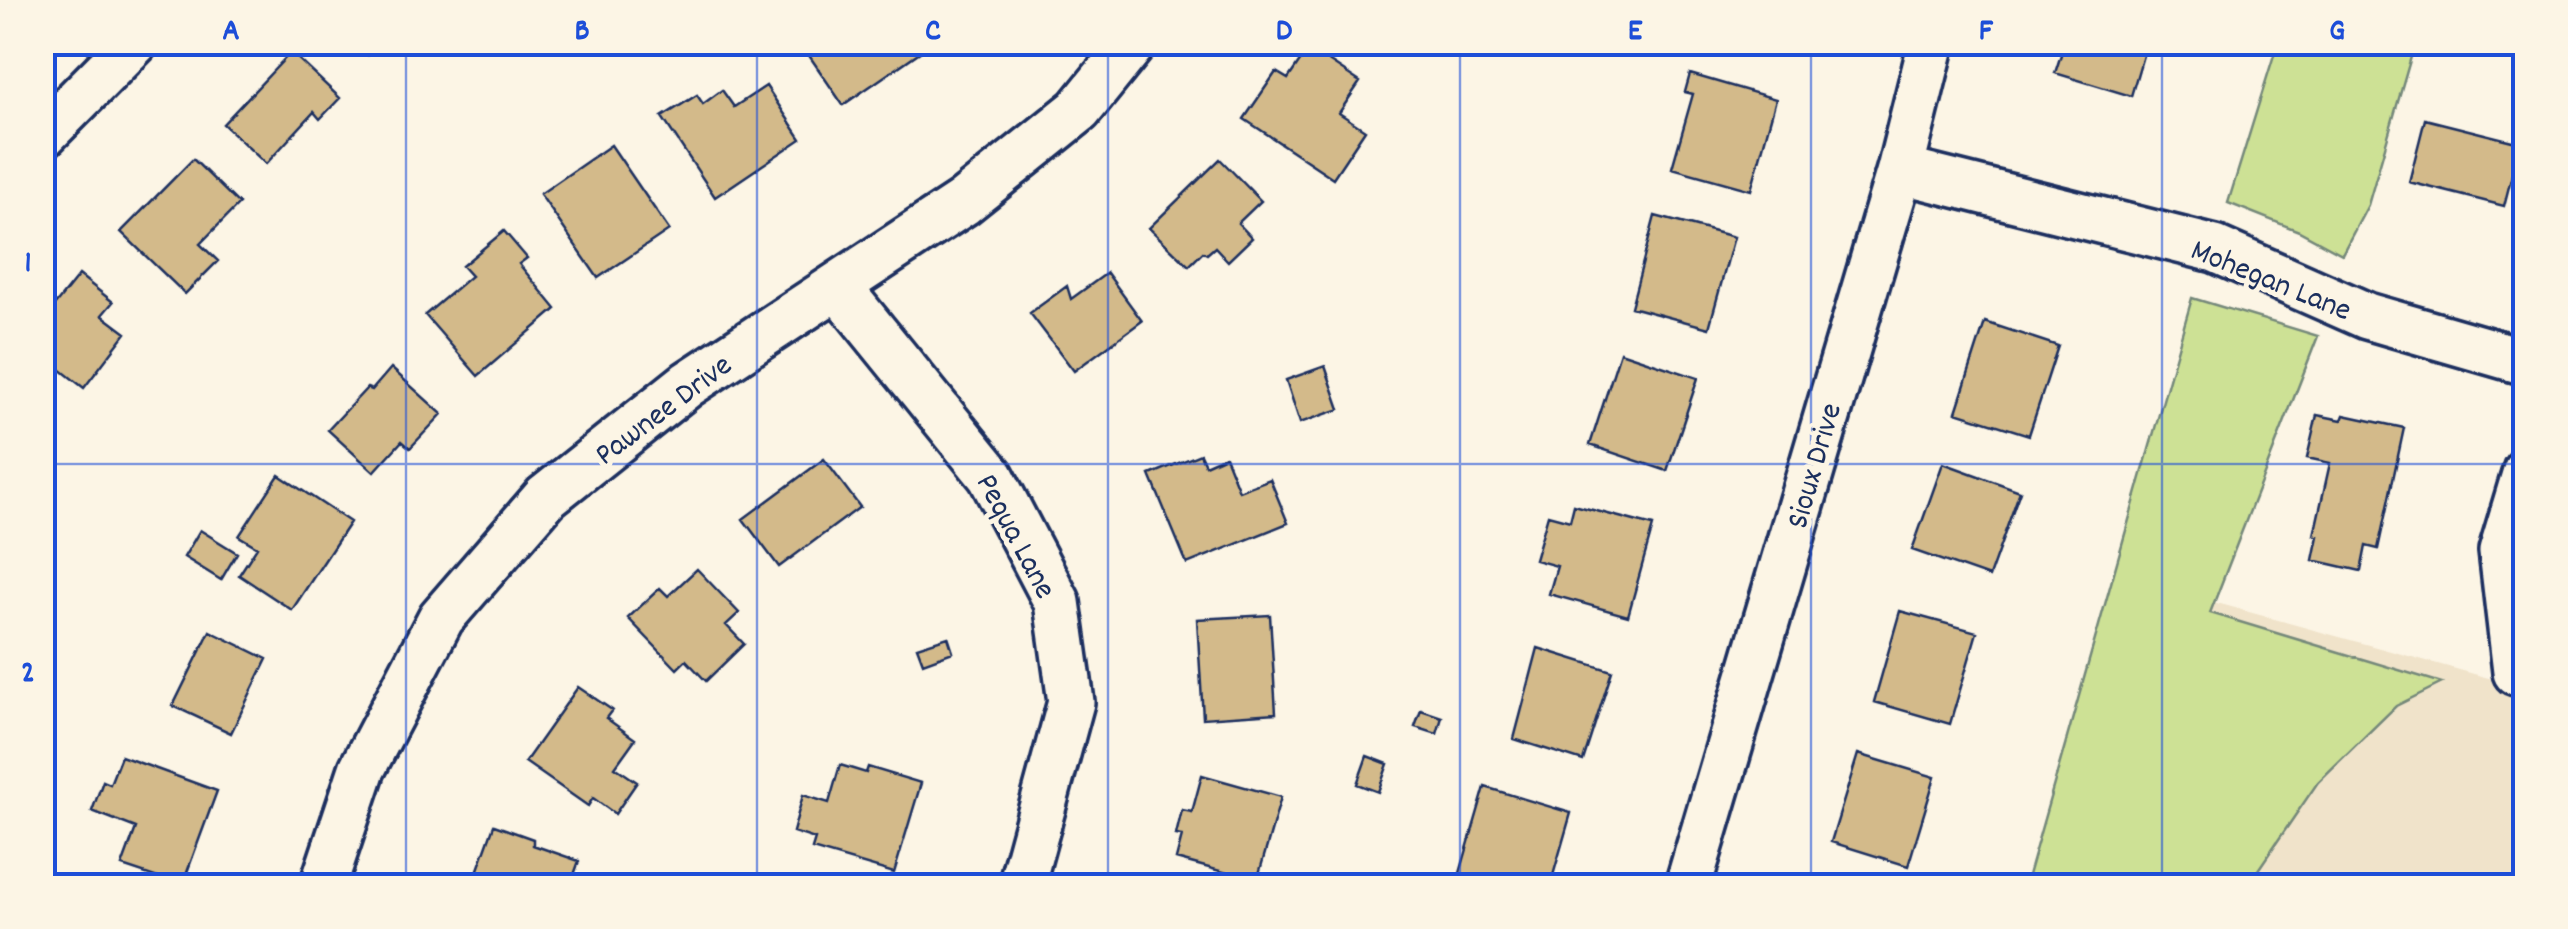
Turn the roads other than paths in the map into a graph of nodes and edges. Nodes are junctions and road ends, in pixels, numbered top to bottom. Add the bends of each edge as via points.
1 (134, 42) edge
2 (1134, 42) edge
3 (1932, 42) edge
4 (42, 136) edge
5 (1900, 170) junction
6 (837, 286) junction
7 (2526, 362) edge
8 (2526, 471) edge
9 (2516, 672) dead end
10 (324, 886) edge
11 (1021, 886) edge
12 (1688, 886) edge

1 - 4 street
2 - 6 street, Pawnee Drive via 1079,110 964,202
3 - 5 street, Sioux Drive
5 - 7 street, Mohegan Lane via 2215,249 2367,316
5 - 12 street, Sioux Drive
6 - 10 street, Pawnee Drive via 688,384 546,497 441,618 362,769
6 - 11 street, Pequa Lane via 991,476 1057,602 1071,702
8 - 9 street via 2502,551

